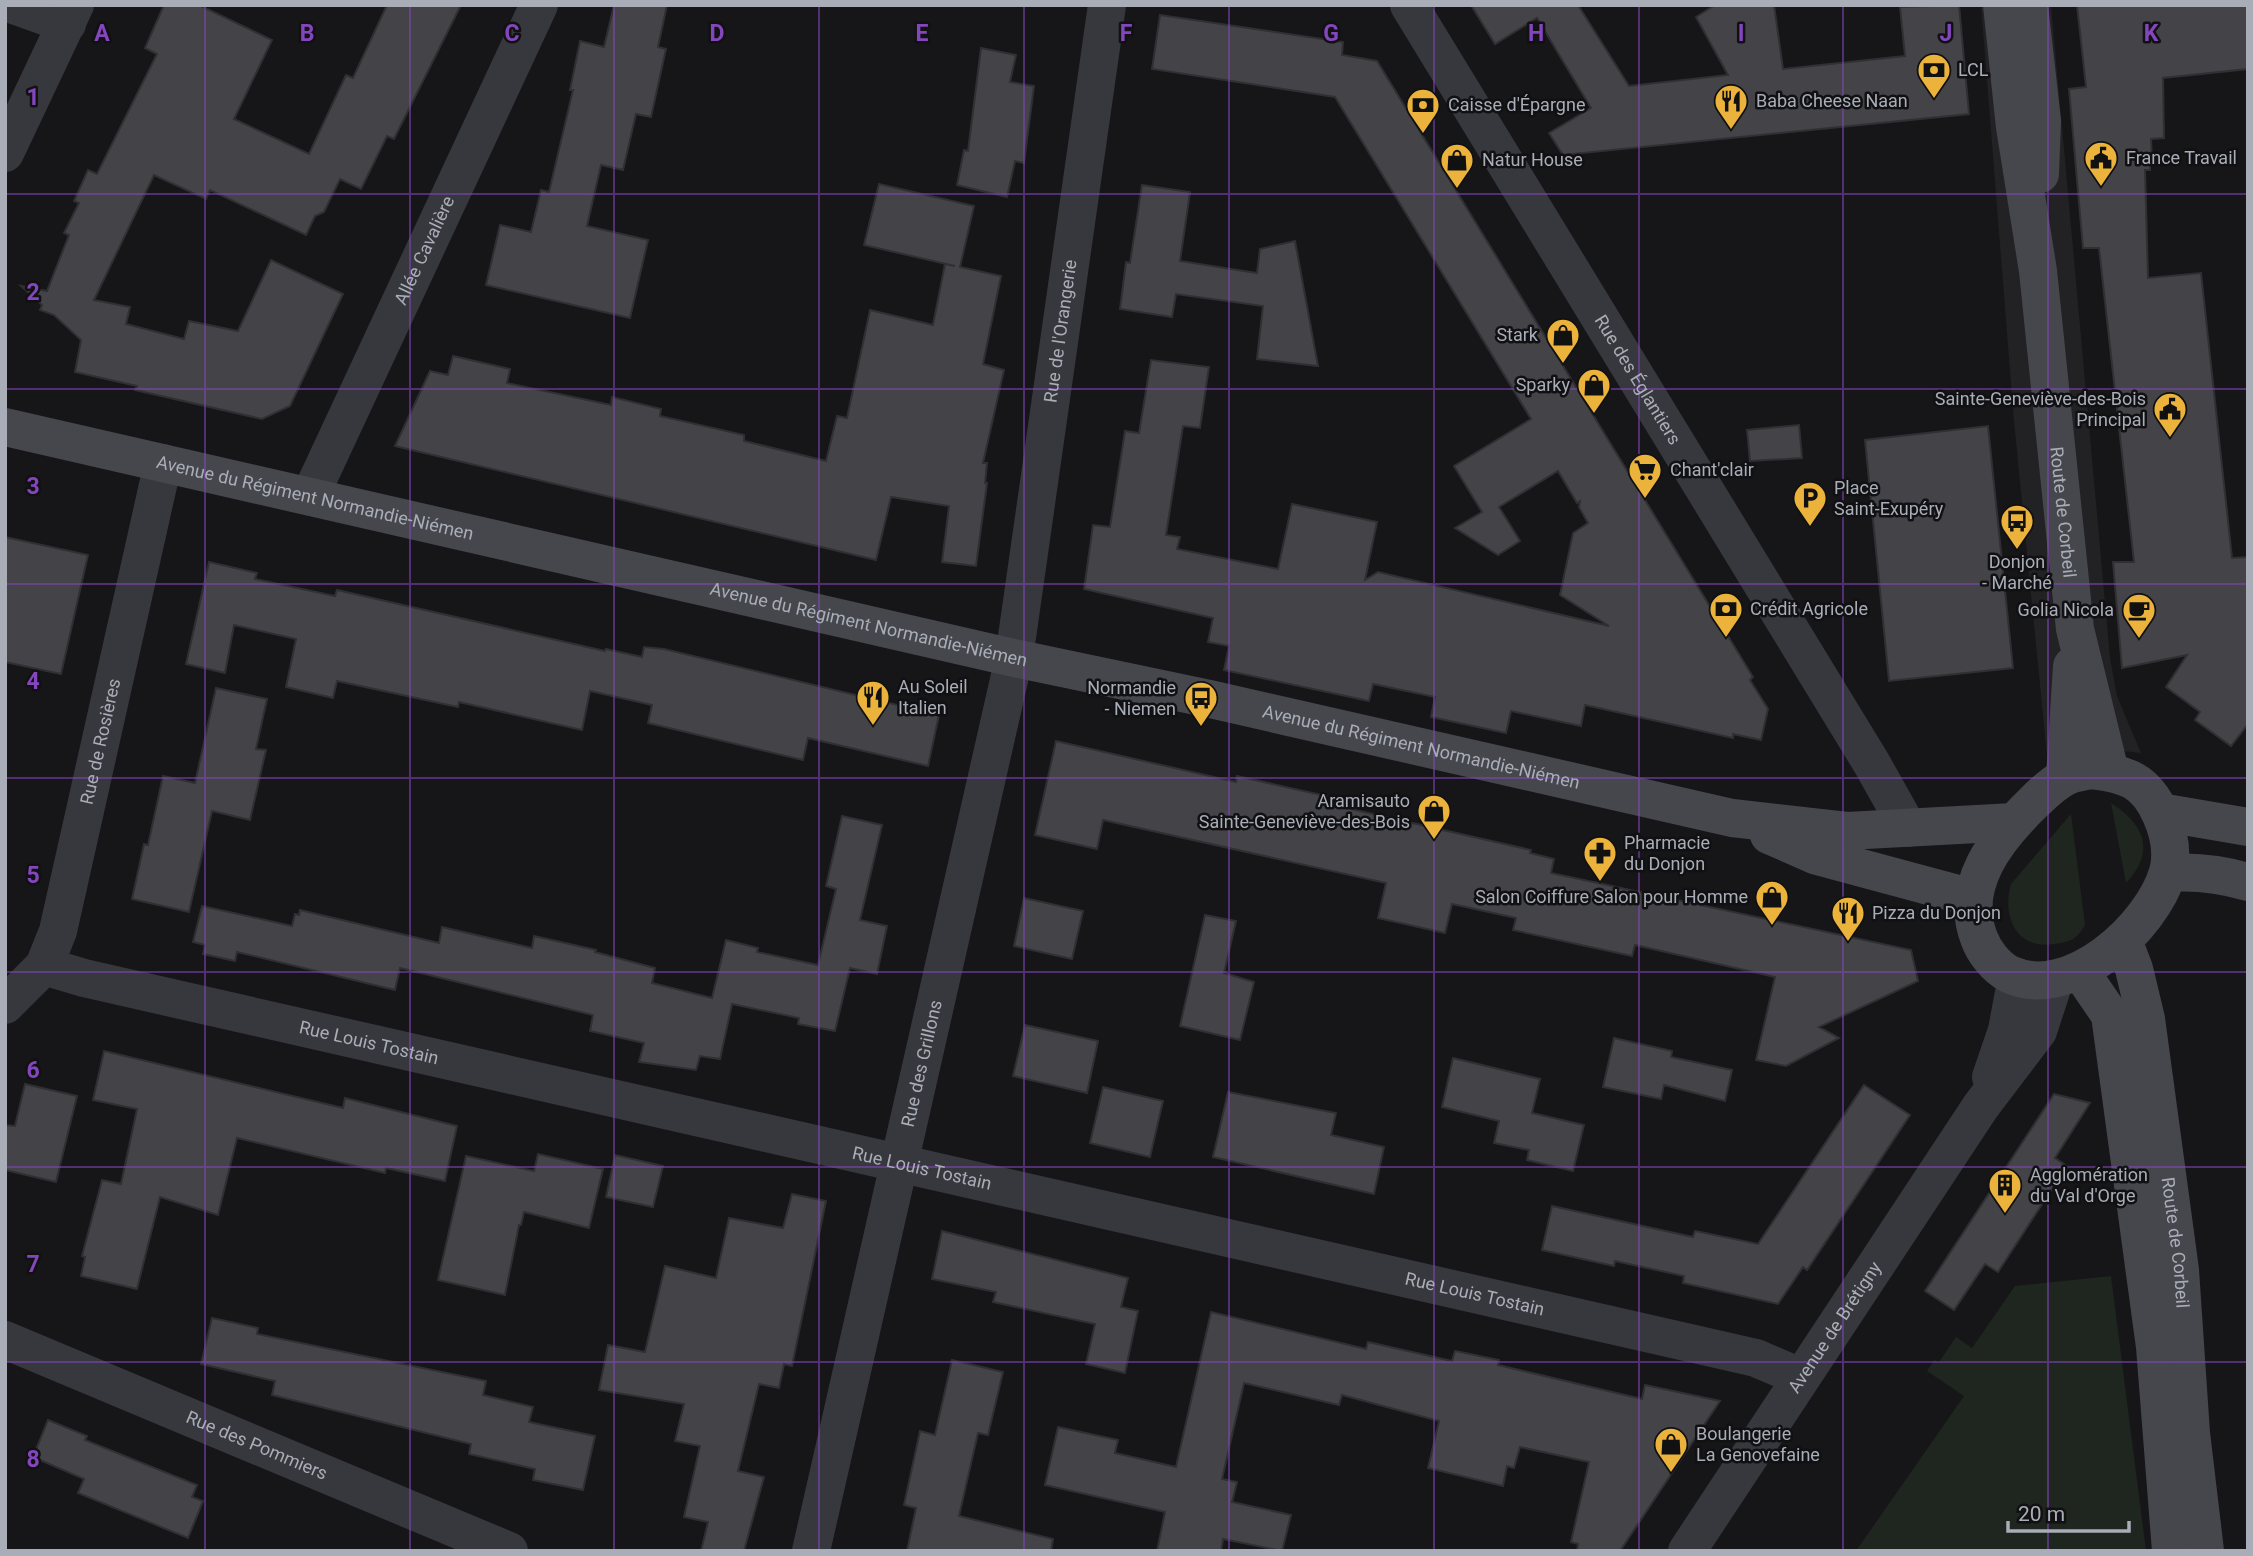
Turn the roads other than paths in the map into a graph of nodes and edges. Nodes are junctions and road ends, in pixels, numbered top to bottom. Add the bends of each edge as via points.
1 (14, 5) edge
2 (538, 5) edge
3 (1107, 5) edge
4 (1409, 5) edge
5 (2002, 5) edge
6 (2029, 5) edge
7 (71, 14) edge
8 (5, 153) edge
9 (2038, 271) junction
10 (5, 427) edge
11 (163, 463) junction
12 (310, 496) junction
13 (2075, 629) junction
14 (1014, 658) junction
15 (2110, 772) junction
16 (2065, 777) junction
17 (2160, 812) junction
18 (1732, 818) junction
19 (2014, 821) junction
20 (2248, 827) edge
21 (1908, 828) junction
22 (2168, 873) junction
23 (2248, 881) edge
24 (1973, 898) junction
25 (2123, 940) junction
26 (44, 966) junction
27 (2068, 975) junction
28 (2017, 977) junction
29 (5, 1005) edge
30 (1981, 1106) junction
31 (898, 1163) junction
32 (5, 1340) edge
33 (1800, 1377) junction
34 (509, 1551) edge
35 (811, 1551) edge
36 (1687, 1551) edge
37 (2171, 1551) edge
38 (2205, 1551) edge

1 - 7 street
2 - 12 street, Allée Cavalière
3 - 14 street, Rue de l'Orangerie
4 - 21 street, Rue des Églantiers
5 - 9 main road, Route de Corbeil
6 - 9 main road, Route de Corbeil via 2042,121
7 - 8 street
9 - 13 main road, Route de Corbeil
10 - 11 main road, Avenue du Régiment Normandie-Niémen
11 - 12 main road, Avenue du Régiment Normandie-Niémen
11 - 26 street, Rue de Rosières via 58,930
12 - 14 main road, Avenue du Régiment Normandie-Niémen
13 - 15 main road, Route de Corbeil
13 - 16 main road, Route de Corbeil
14 - 18 main road, Avenue du Régiment Normandie-Niémen
14 - 31 street, Rue des Grillons
15 - 16 main road via 2091,770
15 - 17 main road via 2133,779 2150,793
16 - 19 main road
17 - 20 main road
17 - 22 main road via 2168,831
18 - 21 main road, Avenue du Régiment Normandie-Niémen via 1847,831
18 - 24 main road, Avenue du Régiment Normandie-Niémen via 1818,856
19 - 21 main road, Avenue du Régiment Normandie-Niémen
19 - 24 main road via 1987,858
22 - 23 main road via 2223,874
22 - 25 main road via 2150,908
24 - 28 main road via 1981,945 2003,971
25 - 27 main road
25 - 38 main road, Route de Corbeil via 2147,1019 2180,1270
26 - 29 street, Rue de Rosières
26 - 31 street, Rue Louis Tostain via 97,982
27 - 28 main road
27 - 30 street, Avenue de Brétigny via 2038,1031
27 - 37 main road, Route de Corbeil via 2110,1015 2155,1347
28 - 30 street, Avenue de Brétigny via 2007,1030
30 - 33 street, Avenue de Brétigny
31 - 33 street, Rue Louis Tostain via 1756,1358
31 - 35 street, Rue des Grillons
32 - 34 street, Rue des Pommiers
33 - 36 street, Avenue de Brétigny

